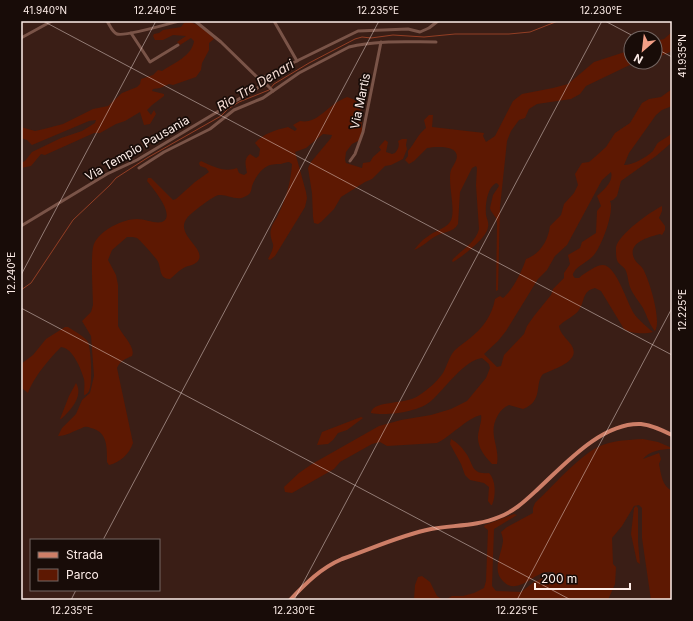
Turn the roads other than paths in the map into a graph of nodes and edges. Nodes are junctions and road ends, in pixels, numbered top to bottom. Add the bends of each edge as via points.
1 (52, 21) edge
2 (107, 21) edge
3 (179, 21) edge
4 (195, 21) edge
5 (274, 21) edge
6 (438, 21) edge
7 (131, 33) junction
8 (21, 38) edge
9 (381, 42) junction
10 (436, 42) dead end
11 (178, 45) dead end
12 (297, 61) junction
13 (261, 82) junction
14 (273, 91) junction
15 (242, 96) junction
16 (246, 104) junction
17 (350, 161) dead end
18 (139, 168) dead end
19 (21, 226) edge
20 (672, 435) edge
21 (290, 600) edge

1 - 8 street
2 - 7 street via 117,34
3 - 7 street
4 - 13 street via 221,42
5 - 12 street
6 - 12 street, Via Tempio Pausania via 420,32 358,31
7 - 11 street via 150,62
9 - 10 street
9 - 14 street via 349,47 299,73
9 - 17 street, Via Martis via 364,132
12 - 13 street, Via Tempio Pausania
13 - 14 street
13 - 15 street, Via Tempio Pausania via 259,86
14 - 16 street
15 - 16 street
15 - 19 street, Via Tempio Pausania
16 - 18 street via 210,129
20 - 21 main road via 642,424 628,425 611,431 585,447 520,505 506,514 483,522 419,532 339,561 314,576

